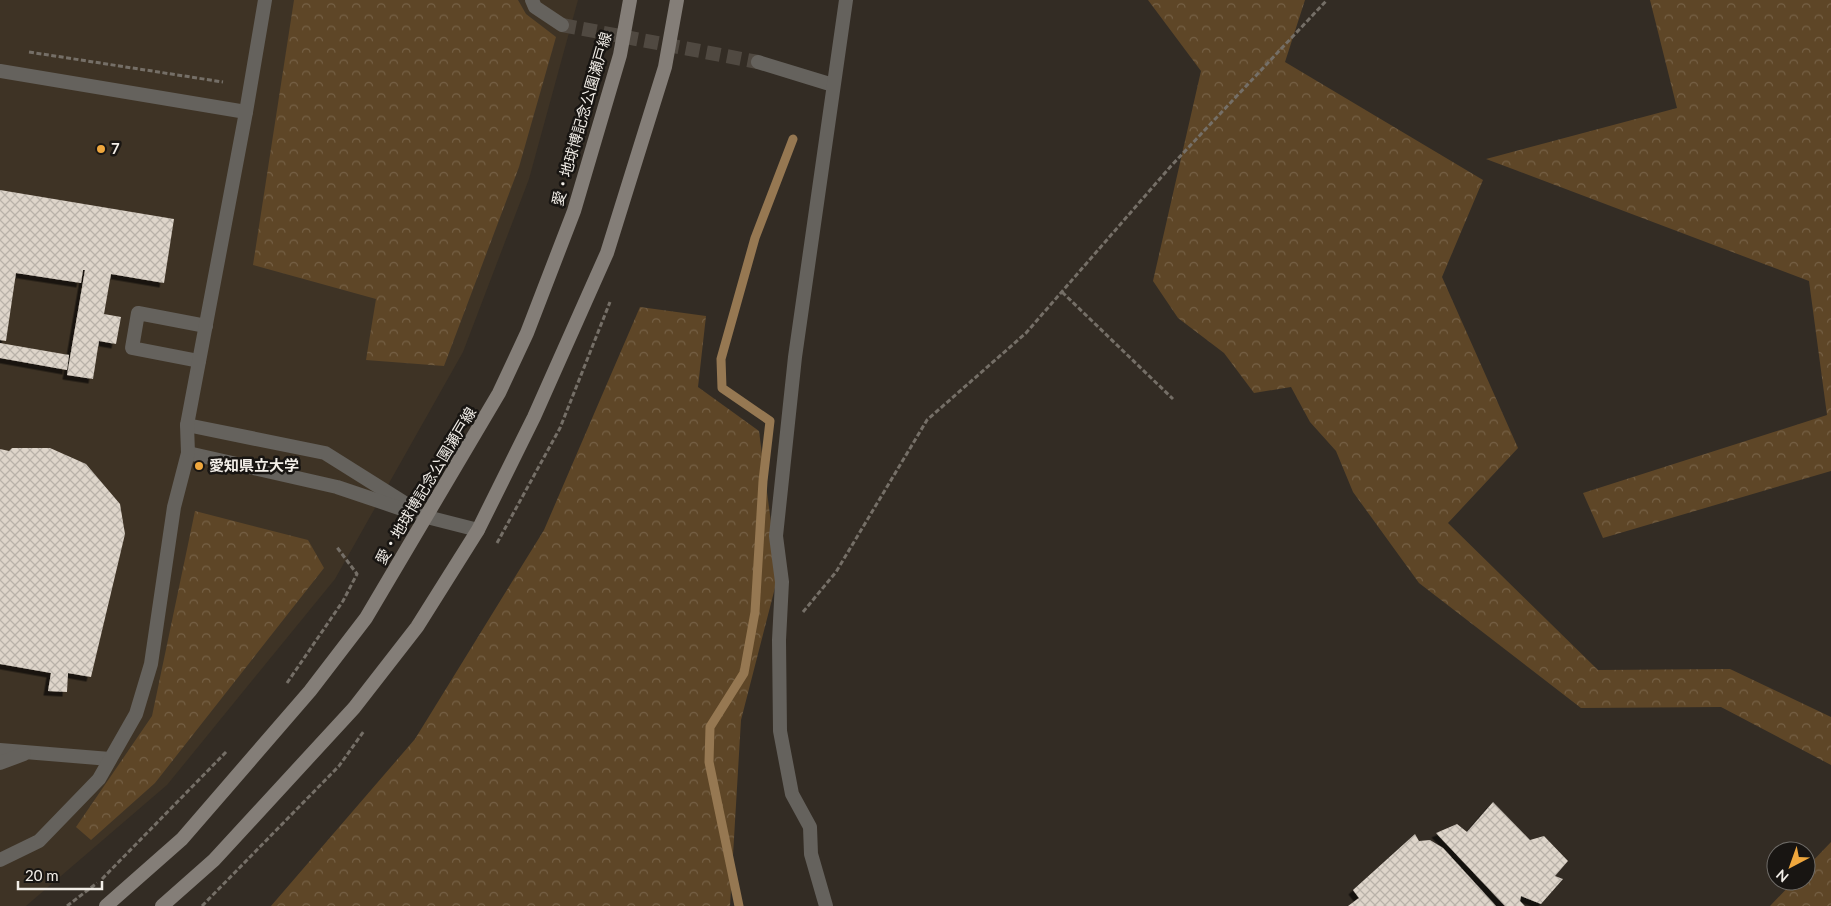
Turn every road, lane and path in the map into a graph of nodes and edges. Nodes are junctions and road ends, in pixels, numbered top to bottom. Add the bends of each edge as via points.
1 (265, 0) edge
2 (532, 0) edge
3 (630, 0) edge
4 (676, 0) edge
5 (846, 0) edge
6 (1326, 0) edge
7 (562, 25) tunnel mouth
8 (19, 50) dead end
9 (758, 62) tunnel mouth
10 (0, 71) edge
11 (223, 82) dead end
12 (833, 85) junction
13 (246, 112) junction
14 (1062, 292) junction
15 (206, 326) junction
16 (199, 361) junction
17 (1172, 398) dead end
18 (187, 425) junction
19 (188, 453) junction
20 (428, 517) junction
21 (478, 530) junction
22 (336, 546) dead end
23 (779, 640) junction
24 (284, 687) dead end
25 (233, 746) dead end
26 (0, 750) edge
27 (27, 753) junction
28 (110, 759) junction
29 (0, 763) edge
30 (0, 860) edge
31 (67, 906) edge
32 (106, 906) edge
33 (162, 906) edge
34 (826, 906) edge

1 - 13 street
2 - 7 street via 535,7
3 - 20 main road, 愛・地球博記念公園瀬戸線 via 620,55 574,211 527,333 499,393
4 - 21 main road via 665,67 607,254 534,418
5 - 12 street
6 - 14 path via 1171,166
8 - 11 path
9 - 12 street
10 - 13 street
12 - 23 street via 795,357 776,536 782,582
13 - 15 street
14 - 17 path
14 - 23 path via 1026,334 927,420 836,572
15 - 16 street
15 - 16 street via 138,313 132,348
16 - 18 street
18 - 19 street
18 - 20 street via 325,453
19 - 20 street via 337,487
19 - 28 street via 174,507 151,664 136,714
20 - 21 street
20 - 32 main road, 愛・地球博記念公園瀬戸線 via 366,618 310,692 182,839
21 - 33 main road via 417,627 354,708 214,860
22 - 24 path via 357,574 343,601
23 - 34 street via 780,731 792,794 810,827 811,854
25 - 31 path via 100,881
26 - 27 street
27 - 28 street
27 - 29 street
28 - 30 street via 99,779 39,841

